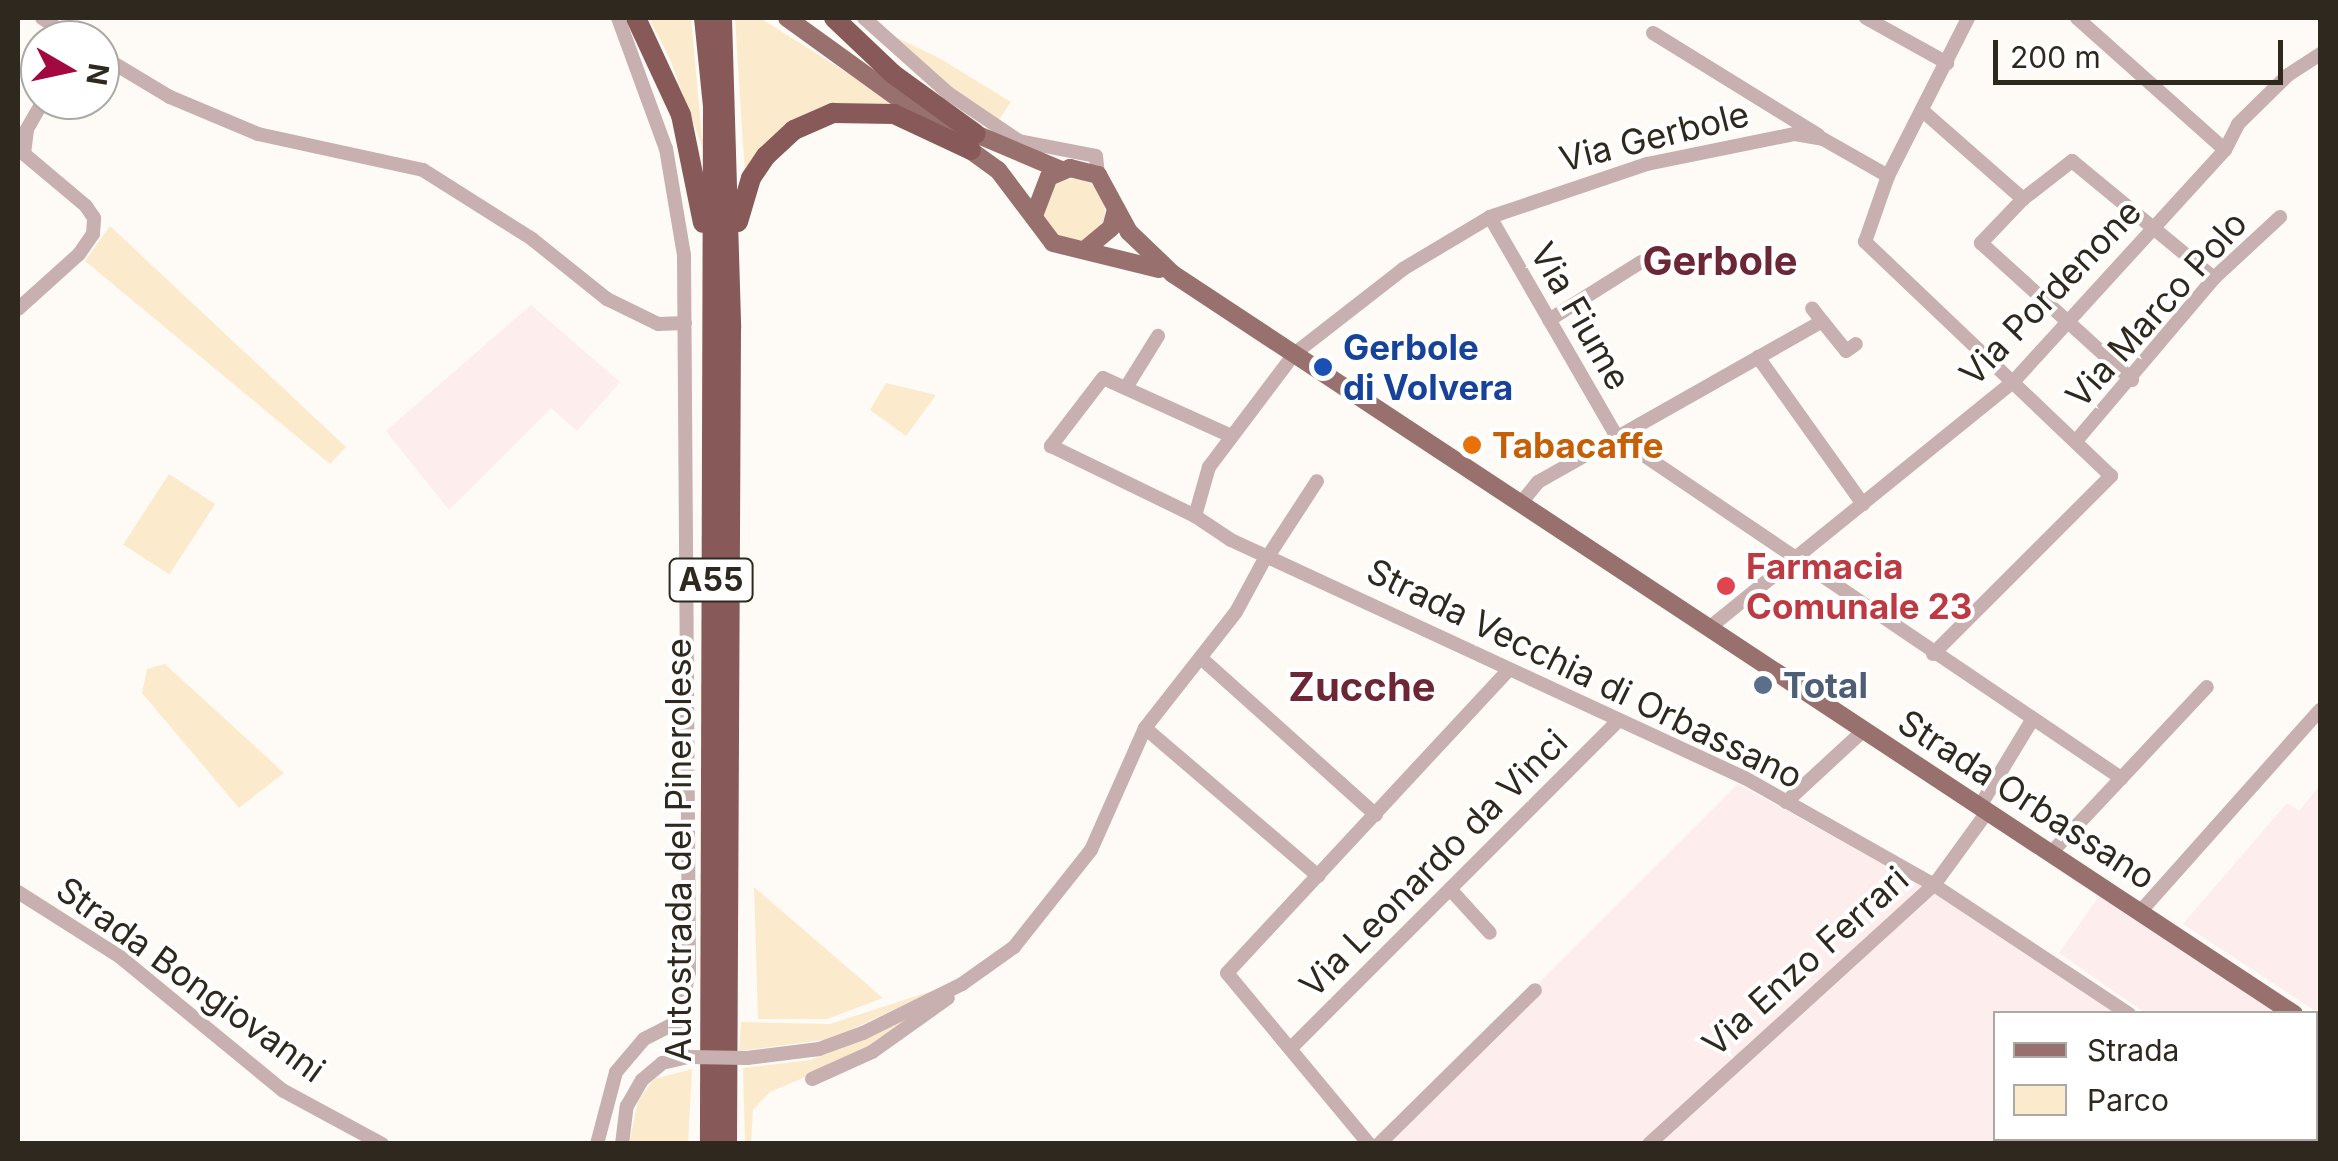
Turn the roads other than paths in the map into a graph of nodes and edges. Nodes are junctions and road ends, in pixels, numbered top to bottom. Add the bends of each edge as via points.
1 (618, 18) edge
2 (636, 18) edge
3 (704, 18) edge
4 (722, 18) edge
5 (834, 18) edge
6 (864, 18) edge
7 (1866, 18) edge
8 (1968, 18) edge
9 (2077, 18) edge
10 (790, 20) edge
11 (1653, 33) dead end
12 (2320, 54) edge
13 (1947, 62) junction
14 (120, 67) edge
15 (1924, 112) junction
16 (34, 120) edge
17 (1823, 139) junction
18 (973, 142) junction
19 (2226, 150) junction
20 (1061, 170) junction
21 (1098, 175) junction
22 (1888, 176) junction
23 (2024, 199) junction
24 (1116, 208) junction
25 (1034, 213) junction
26 (1490, 217) junction
27 (2280, 218) dead end
28 (2157, 225) junction
29 (1087, 248) junction
30 (1641, 262) dead end
31 (1173, 274) junction
32 (2214, 278) junction
33 (18, 309) edge
34 (1549, 320) junction
35 (685, 323) junction
36 (2067, 324) junction
37 (731, 328) junction
38 (1158, 336) dead end
39 (711, 340) junction
40 (1856, 344) dead end
41 (1294, 354) junction
42 (1758, 357) junction
43 (2132, 380) junction
44 (2013, 382) junction
45 (1128, 386) junction
46 (1229, 436) junction
47 (1618, 438) junction
48 (2076, 441) junction
49 (1316, 481) dead end
50 (1521, 503) junction
51 (1863, 504) junction
52 (1196, 516) junction
53 (1268, 555) junction
54 (1795, 562) junction
55 (1709, 628) junction
56 (1933, 654) junction
57 (1200, 658) junction
58 (1509, 670) junction
59 (2207, 688) dead end
60 (2320, 710) edge
61 (2032, 720) junction
62 (1617, 722) junction
63 (1146, 728) junction
64 (1864, 730) junction
65 (2121, 778) junction
66 (1786, 802) junction
67 (1984, 809) junction
68 (1376, 815) junction
69 (2050, 854) junction
70 (1318, 876) junction
71 (1934, 885) junction
72 (1450, 889) junction
73 (18, 892) edge
74 (2140, 912) junction
75 (1490, 933) dead end
76 (962, 984) junction
77 (1535, 990) dead end
78 (2125, 1011) edge
79 (2289, 1011) edge
80 (1292, 1047) junction
81 (812, 1079) dead end
82 (382, 1144) edge
83 (597, 1144) edge
84 (622, 1144) edge
85 (710, 1144) edge
86 (727, 1144) edge
87 (1369, 1144) edge
88 (1379, 1144) edge
89 (1649, 1144) edge

1 - 35 street via 670,167 684,255
2 - 39 highway via 681,115 703,221
3 - 39 highway, Autostrada del Pinerolese / A55 via 713,106
4 - 37 highway, Autostrada del Pinerolese / A55
5 - 18 highway
6 - 21 street via 1004,131 1047,151 1096,156
7 - 13 street
8 - 13 street
9 - 19 street
10 - 18 main road, Strada Orbassano
11 - 17 street
12 - 19 street, Via Pordenone via 2288,74 2238,124
13 - 15 street
14 - 35 street via 170,97 258,134 423,170 532,239 607,299 658,324
15 - 22 street
15 - 23 street
16 - 33 street via 24,154 86,206 93,234
17 - 22 street, Via Gerbole
17 - 26 street, Via Gerbole via 1795,134 1744,141 1647,164
18 - 20 main road, Strada Orbassano
18 - 25 main road, Strada Orbassano
18 - 37 highway via 871,110 833,113 794,130 750,178 739,209
19 - 28 street, Via Pordenone
20 - 21 main road, Strada Orbassano
20 - 25 main road via 1040,187
21 - 24 main road, Strada Orbassano
22 - 44 street via 1864,242
23 - 28 street via 2072,161
23 - 36 street via 1982,243
24 - 29 main road via 1111,228
24 - 31 main road, Strada Orbassano via 1135,239
25 - 29 main road, Strada Orbassano via 1053,243
26 - 34 street, Via Fiume
26 - 41 street, Via Gerbole via 1403,269
27 - 32 street, Via Marco Polo
28 - 32 street
28 - 36 street, Via Pordenone
29 - 31 main road, Strada Orbassano
30 - 34 street
31 - 41 main road, Strada Orbassano
32 - 43 street, Via Marco Polo
34 - 47 street, Via Fiume
35 - 83 street via 686,1006 678,1022 644,1039 616,1072
36 - 43 street
36 - 44 street, Via Pordenone
37 - 86 highway, Autostrada del Pinerolese / A55
38 - 45 street
39 - 85 highway, Autostrada del Pinerolese / A55
40 - 42 street via 1846,351 1817,315
41 - 46 street, Via Gerbole
41 - 50 main road, Strada Orbassano
42 - 47 street
42 - 51 street
43 - 48 street, Via Marco Polo
44 - 48 street
44 - 51 street, Via Pordenone
45 - 46 street
45 - 52 street, Strada Vecchia di Orbassano via 1103,378 1051,446
46 - 52 street, Via Gerbole via 1209,467
47 - 50 street via 1538,482
47 - 54 street, Via Fiume
48 - 56 street via 2111,476
49 - 53 street
50 - 55 main road, Strada Orbassano
51 - 54 street, Via Pordenone
52 - 53 street, Strada Vecchia di Orbassano
53 - 57 street
53 - 58 street, Strada Vecchia di Orbassano
54 - 55 street, Via Pordenone
54 - 56 street, Via Fiume
55 - 64 main road, Strada Orbassano
56 - 61 street, Via Fiume
57 - 63 street
57 - 68 street
58 - 62 street, Strada Vecchia di Orbassano
58 - 68 street
59 - 65 street
60 - 74 street
61 - 65 street, Via Fiume
61 - 67 street, Via Enzo Ferrari
62 - 66 street, Strada Vecchia di Orbassano via 1692,751
62 - 72 street, Via Leonardo da Vinci
63 - 70 street
63 - 76 street via 1091,850 1066,886 1014,947
64 - 66 street
64 - 67 main road, Strada Orbassano
65 - 69 street
66 - 71 street, Strada Vecchia di Orbassano
67 - 69 main road, Strada Orbassano
67 - 71 street, Via Enzo Ferrari
68 - 70 street
69 - 74 main road, Strada Orbassano
70 - 80 street via 1227,973
71 - 78 street, Strada Vecchia di Orbassano
71 - 89 street, Via Enzo Ferrari
72 - 75 street
72 - 80 street, Via Leonardo da Vinci
73 - 82 street, Strada Bongiovanni via 120,956 282,1090
74 - 79 main road, Strada Orbassano
76 - 81 street via 872,1052
76 - 84 street, bridge via 819,1049 662,1063 627,1106
77 - 88 street
80 - 87 street

